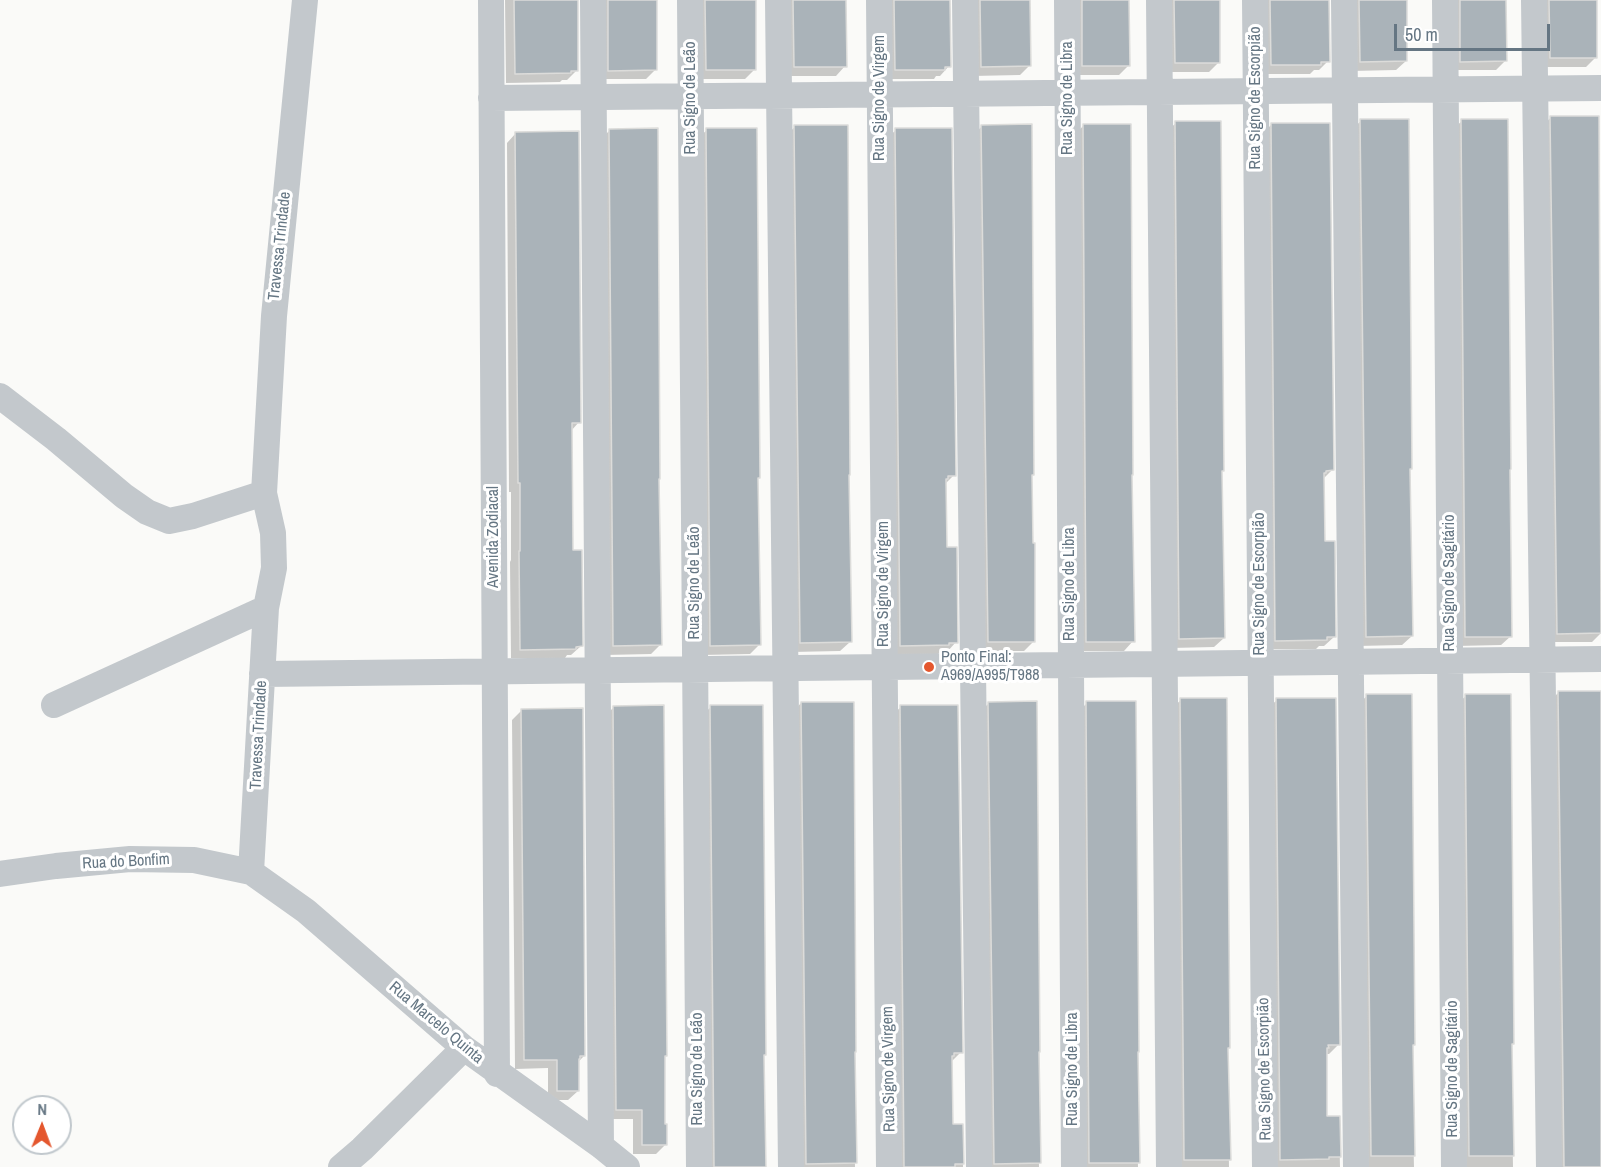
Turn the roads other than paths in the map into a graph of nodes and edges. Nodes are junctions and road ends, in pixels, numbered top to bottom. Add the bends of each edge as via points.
1 (305, 0) edge
2 (491, 0) edge
3 (594, 0) edge
4 (690, 0) edge
5 (778, 0) edge
6 (879, 0) edge
7 (965, 0) edge
8 (1067, 0) edge
9 (1159, 0) edge
10 (1255, 0) edge
11 (1344, 0) edge
12 (1445, 0) edge
13 (1534, 0) edge
14 (1601, 88) edge
15 (1535, 89) junction
16 (1345, 90) junction
17 (1446, 90) junction
18 (1256, 91) junction
19 (1160, 92) junction
20 (1068, 93) junction
21 (880, 94) junction
22 (966, 94) junction
23 (779, 95) junction
24 (691, 96) junction
25 (594, 97) junction
26 (491, 98) junction
27 (0, 396) edge
28 (264, 493) junction
29 (266, 608) junction
30 (1601, 659) edge
31 (1542, 660) junction
32 (1450, 661) junction
33 (1351, 662) junction
34 (1261, 663) junction
35 (1164, 664) junction
36 (1071, 665) junction
37 (973, 666) junction
38 (885, 667) junction
39 (785, 668) junction
40 (695, 669) junction
41 (598, 671) junction
42 (495, 672) junction
43 (262, 674) junction
44 (54, 705) dead end
45 (251, 872) junction
46 (0, 874) edge
47 (464, 1048) junction
48 (497, 1074) junction
49 (601, 1146) junction
50 (341, 1167) edge
51 (627, 1167) edge
52 (699, 1167) edge
53 (791, 1167) edge
54 (890, 1167) edge
55 (979, 1167) edge
56 (1074, 1167) edge
57 (1169, 1167) edge
58 (1265, 1167) edge
59 (1356, 1167) edge
60 (1454, 1167) edge
61 (1549, 1167) edge

1 - 28 street, Travessa Trindade via 274,316
2 - 26 street, Avenida Zodiacal
3 - 25 street
4 - 24 street, Rua Signo de Leão
5 - 23 street
6 - 21 street, Rua Signo de Virgem
7 - 22 street
8 - 20 street, Rua Signo de Libra
9 - 19 street
10 - 18 street, Rua Signo de Escorpião
11 - 16 street
12 - 17 street, Rua Signo de Sagitário
13 - 15 street
14 - 15 street
15 - 17 street
15 - 31 street
16 - 17 street
16 - 18 street
16 - 33 street
17 - 32 street, Rua Signo de Sagitário
18 - 19 street
18 - 34 street, Rua Signo de Escorpião
19 - 20 street
19 - 35 street
20 - 22 street
20 - 36 street, Rua Signo de Libra
21 - 22 street
21 - 23 street
21 - 38 street, Rua Signo de Virgem
22 - 37 street
23 - 24 street
23 - 39 street
24 - 25 street
24 - 40 street, Rua Signo de Leão
25 - 26 street
25 - 41 street
26 - 42 street, Avenida Zodiacal
27 - 28 street via 124,496 169,521
28 - 29 street, Travessa Trindade via 273,533 274,568
29 - 43 street, Travessa Trindade
29 - 44 street
30 - 31 street
31 - 32 street
31 - 61 street
32 - 33 street
32 - 60 street, Rua Signo de Sagitário
33 - 34 street
33 - 59 street
34 - 35 street
34 - 58 street, Rua Signo de Escorpião
35 - 36 street
35 - 57 street
36 - 37 street
36 - 56 street, Rua Signo de Libra
37 - 38 street
37 - 55 street
38 - 39 street
38 - 54 street, Rua Signo de Virgem
39 - 40 street
39 - 53 street
40 - 41 street
40 - 52 street, Rua Signo de Leão
41 - 42 street
41 - 49 street
42 - 43 street
42 - 48 street, Avenida Zodiacal
43 - 45 street, Travessa Trindade
45 - 46 street, Rua do Bonfim via 194,860 130,859
45 - 47 street, Rua Marcelo Quinta via 306,912
47 - 48 street, Rua Marcelo Quinta
47 - 50 street
48 - 49 street, Rua Marcelo Quinta
49 - 51 street, Rua Marcelo Quinta

